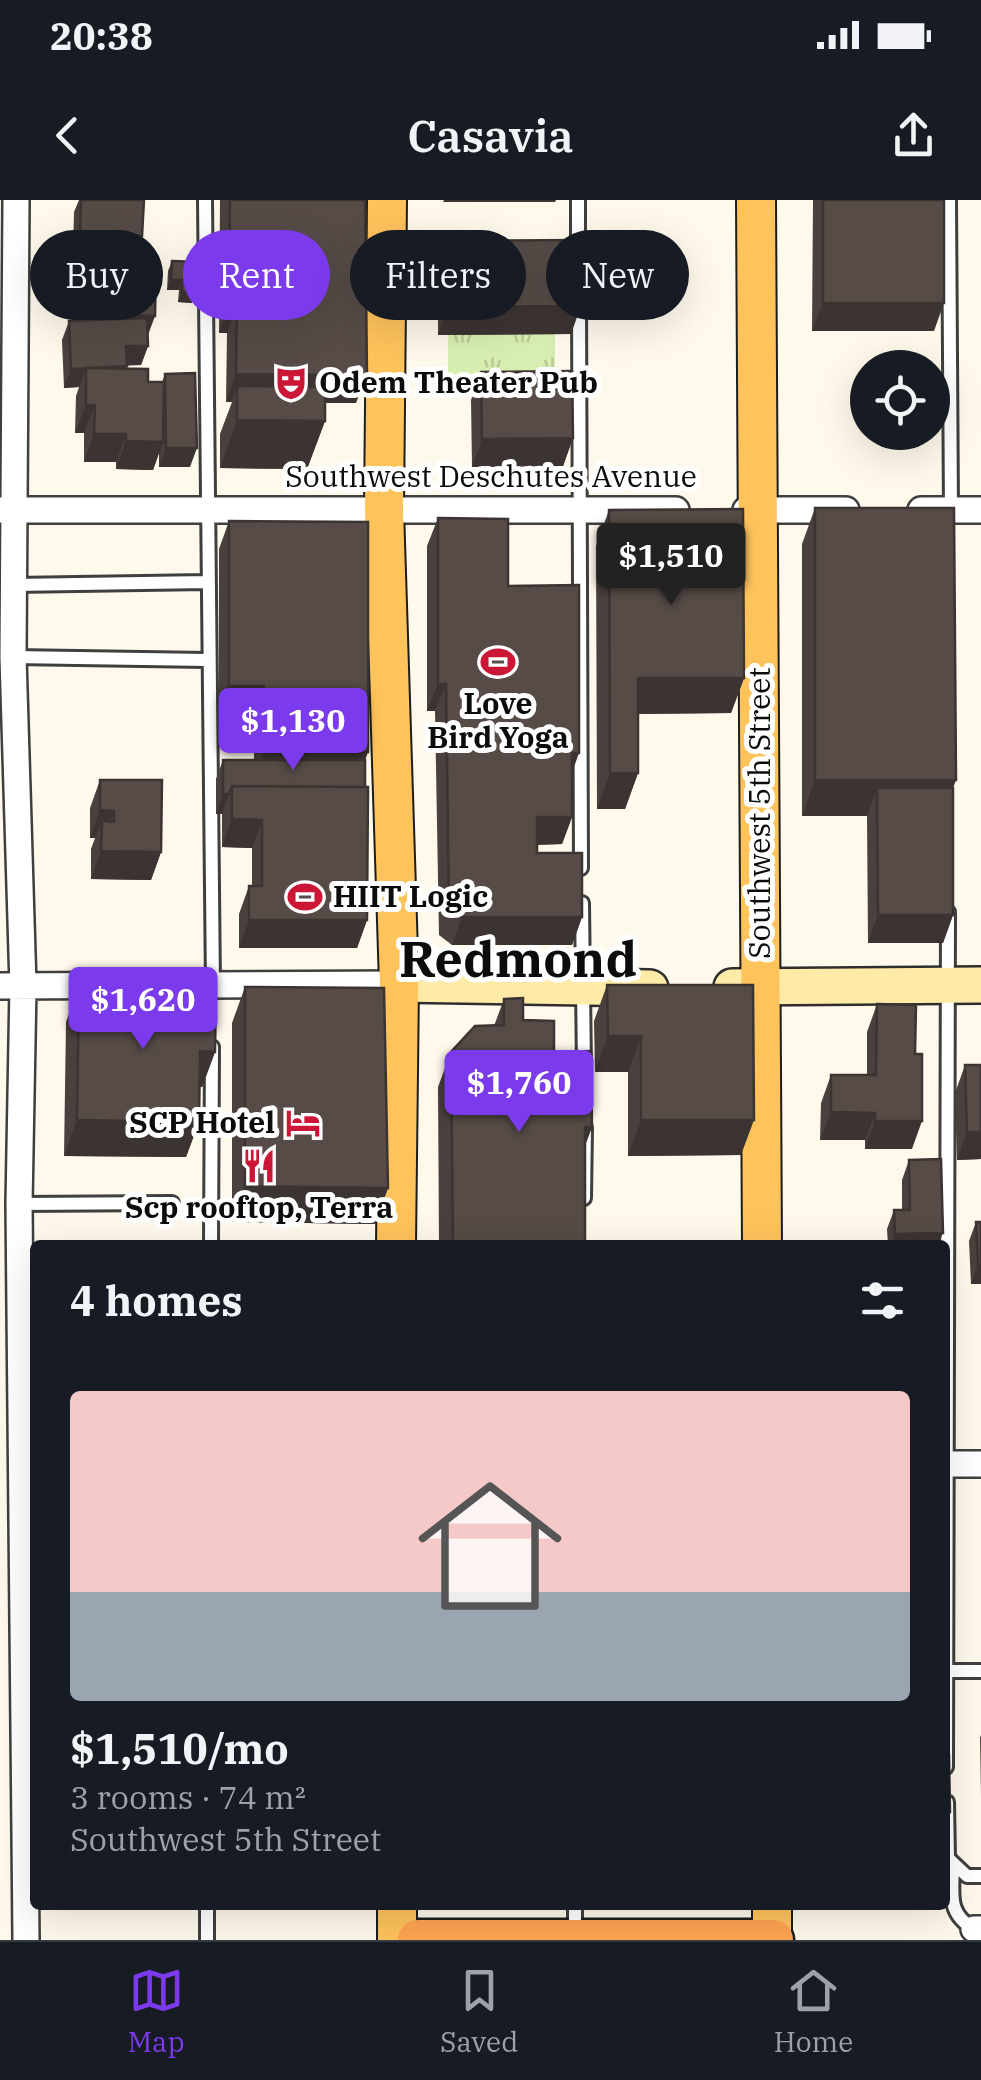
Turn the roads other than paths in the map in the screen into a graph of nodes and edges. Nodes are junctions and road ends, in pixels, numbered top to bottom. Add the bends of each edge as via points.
1 (16, 200) edge
2 (205, 200) edge
3 (388, 200) edge
4 (578, 200) edge
5 (756, 200) edge
6 (950, 200) edge
7 (6, 510) edge
8 (207, 510) junction
9 (384, 510) junction
10 (581, 510) junction
11 (757, 510) junction
12 (981, 510) edge
13 (951, 520) junction
14 (207, 582) junction
15 (13, 585) junction
16 (13, 657) junction
17 (208, 660) junction
18 (948, 886) edge
19 (398, 984) junction
20 (12, 986) edge
21 (761, 986) junction
22 (964, 986) edge
23 (582, 989) junction
24 (212, 993) junction
25 (212, 1039) edge
26 (584, 1080) edge
27 (585, 1116) edge
28 (172, 1203) dead end
29 (19, 1204) junction
30 (584, 1208) edge
31 (211, 1240) edge
32 (396, 1240) edge
33 (762, 1240) edge
34 (28, 1296) edge
35 (950, 1338) edge
36 (28, 1382) edge
37 (19, 1464) edge
38 (950, 1464) edge
39 (981, 1464) edge
40 (29, 1582) edge
41 (30, 1672) edge
42 (950, 1672) edge
43 (981, 1672) edge
44 (30, 1763) edge
45 (950, 1862) edge
46 (953, 1868) junction
47 (981, 1876) edge
48 (207, 1910) edge
49 (397, 1910) edge
50 (772, 1910) edge
51 (575, 1921) edge
52 (978, 1929) edge
53 (26, 1940) edge
54 (207, 1940) edge
55 (397, 1940) edge
56 (418, 1940) edge
57 (773, 1940) edge

1 - 7 street
2 - 8 lane
3 - 9 main road
4 - 10 lane
5 - 11 main road, Southwest 5th Street
6 - 13 lane
7 - 8 street, Southwest Deschutes Avenue
7 - 15 street
8 - 9 street, Southwest Deschutes Avenue
8 - 14 lane
9 - 10 street, Southwest Deschutes Avenue
9 - 19 main road
10 - 11 street, Southwest Deschutes Avenue
10 - 23 lane
11 - 13 street, Southwest Deschutes Avenue via 882,510
11 - 21 main road, Southwest 5th Street
12 - 13 street, Southwest Deschutes Avenue
14 - 15 lane
14 - 17 lane
15 - 16 street
16 - 17 lane
16 - 20 street
17 - 24 lane
18 - 22 lane
19 - 23 main road
19 - 24 street
19 - 32 main road
20 - 24 street
20 - 29 street
21 - 22 main road
21 - 23 main road
21 - 33 main road, Southwest 5th Street
22 - 35 lane
23 - 26 lane
25 - 31 lane
27 - 30 lane
28 - 29 lane
29 - 34 street
34 - 36 street
36 - 37 street
37 - 40 street
38 - 39 street
40 - 41 street
41 - 44 street
42 - 43 lane
44 - 53 street
45 - 46 lane
46 - 47 lane
46 - 52 lane via 957,1919
48 - 54 lane
49 - 55 main road
50 - 57 main road
51 - 56 highway
51 - 57 highway

